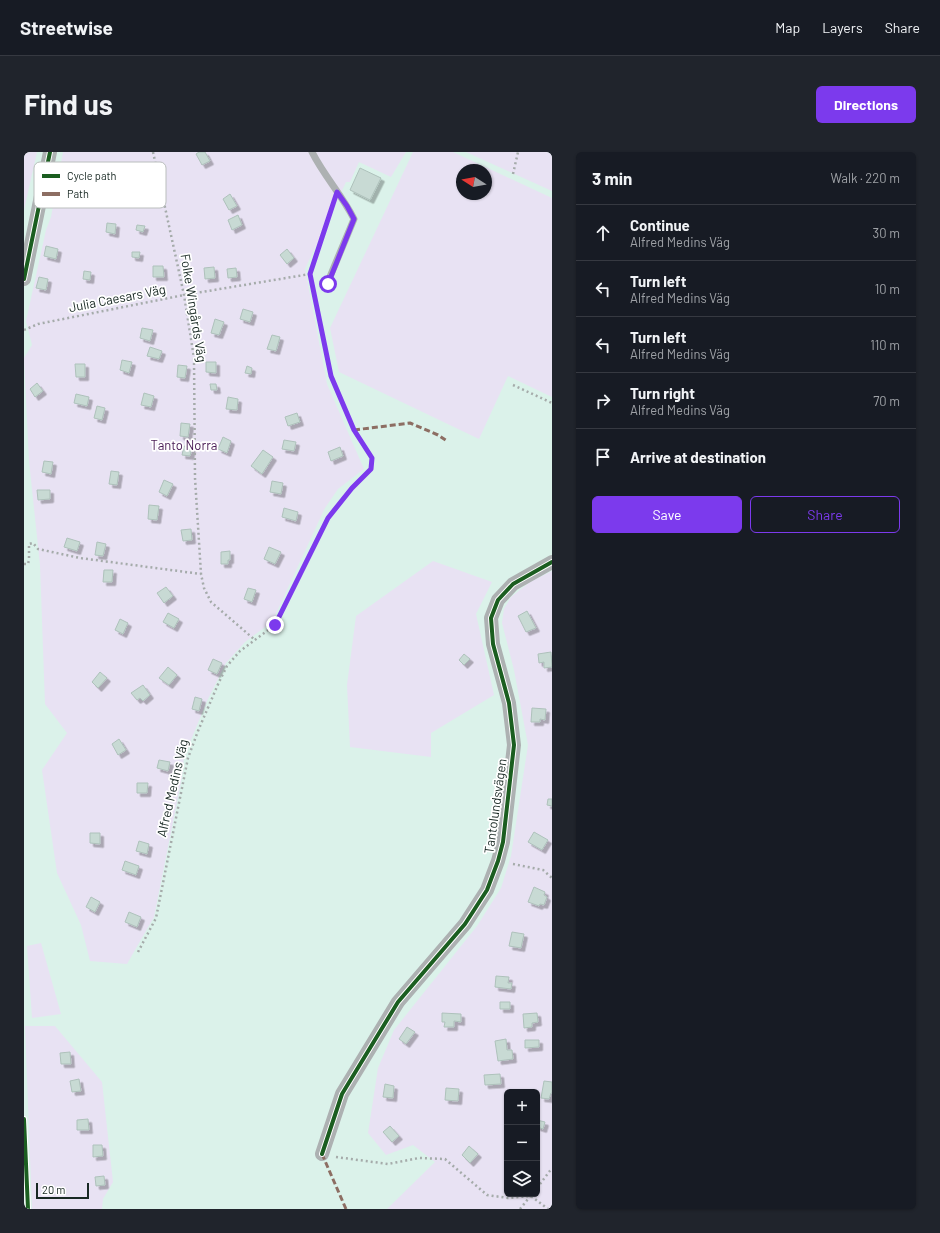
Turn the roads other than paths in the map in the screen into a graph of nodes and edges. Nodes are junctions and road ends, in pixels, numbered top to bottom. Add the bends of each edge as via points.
1 (50, 152) edge
2 (312, 152) edge
3 (48, 162) edge
4 (39, 208) edge
5 (24, 279) edge
6 (328, 284) dead end
7 (552, 562) edge
8 (322, 1154) road end

1 - 3 street
2 - 6 lane via 354,219
4 - 5 street
7 - 8 street, Tantolundsvägen via 512,584 498,600 491,618 493,644 509,703 514,745 503,842 487,890 465,924 398,1002 342,1094

